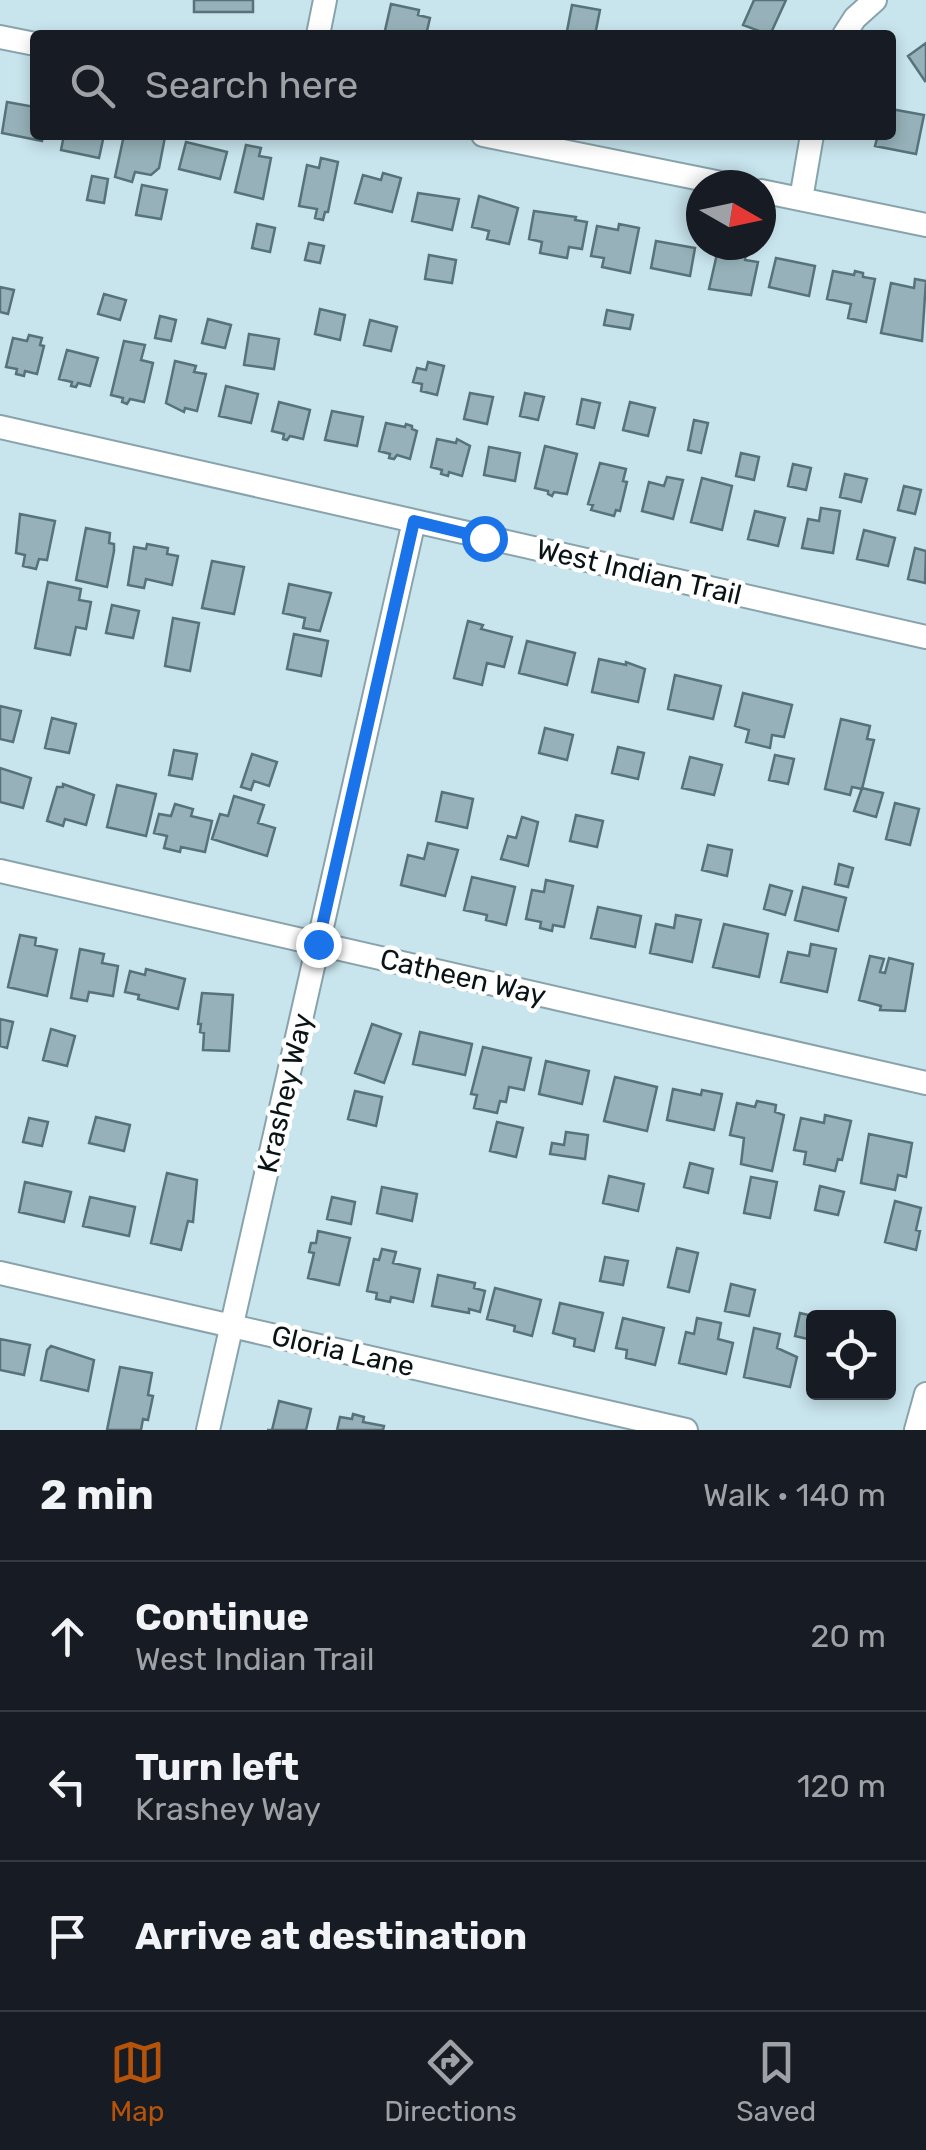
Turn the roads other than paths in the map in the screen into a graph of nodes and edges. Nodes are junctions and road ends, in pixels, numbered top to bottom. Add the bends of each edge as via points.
1 (325, 0) edge
2 (875, 0) edge
3 (319, 30) edge
4 (847, 30) edge
5 (0, 37) edge
6 (30, 43) edge
7 (508, 140) edge
8 (811, 140) edge
9 (686, 176) edge
10 (776, 194) edge
11 (800, 199) junction
12 (926, 225) edge
13 (0, 427) edge
14 (414, 521) junction
15 (926, 637) edge
16 (0, 871) edge
17 (318, 944) junction
18 (926, 1083) edge
19 (0, 1273) edge
20 (232, 1326) junction
21 (926, 1395) edge
22 (208, 1430) edge
23 (686, 1430) edge
24 (916, 1430) edge

1 - 3 street
2 - 4 street
5 - 6 street
7 - 9 street
8 - 11 street
10 - 11 street
11 - 12 street
13 - 14 street, West Indian Trail
14 - 15 street, West Indian Trail
14 - 17 street, Krashey Way
16 - 17 street, Catheen Way
17 - 18 street, Catheen Way
17 - 20 street, Krashey Way
19 - 20 street, Gloria Lane
20 - 22 street, Krashey Way
20 - 23 street, Gloria Lane
21 - 24 street

